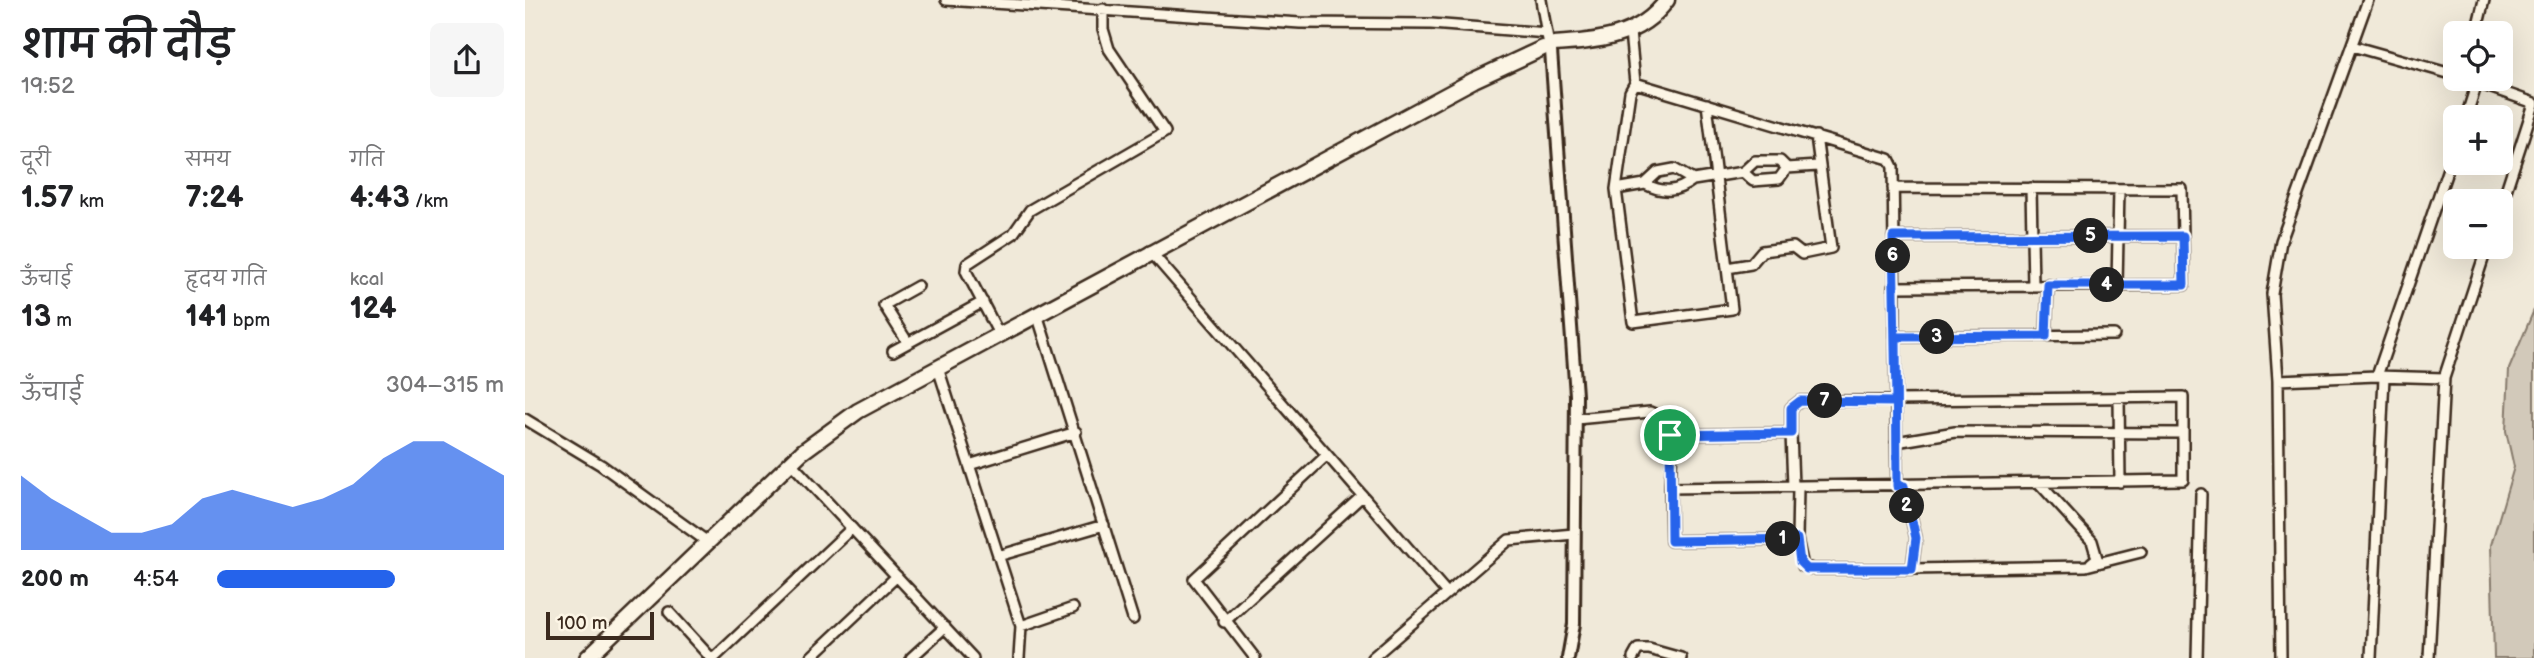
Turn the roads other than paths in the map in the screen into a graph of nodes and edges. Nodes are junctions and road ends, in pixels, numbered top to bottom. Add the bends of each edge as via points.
1 (946, 0) edge
2 (1541, 0) edge
3 (1667, 0) edge
4 (2368, 0) edge
5 (2484, 0) edge
6 (1103, 9) junction
7 (2479, 21) edge
8 (1630, 32) junction
9 (1549, 43) junction
10 (2352, 46) junction
11 (2443, 72) edge
12 (1635, 83) junction
13 (2499, 91) edge
14 (1707, 104) junction
15 (2534, 104) edge
16 (1816, 136) junction
17 (1818, 166) junction
18 (1787, 168) junction
19 (1743, 172) junction
20 (2446, 175) edge
21 (1716, 176) junction
22 (1693, 180) junction
23 (1645, 184) junction
24 (1893, 188) junction
25 (2031, 188) junction
26 (1616, 189) junction
27 (2119, 189) junction
28 (2506, 189) edge
29 (2031, 236) junction
30 (2119, 236) junction
31 (2183, 236) junction
32 (1893, 237) junction
33 (1150, 251) junction
34 (2483, 259) edge
35 (1727, 268) junction
36 (2048, 285) junction
37 (2117, 285) junction
38 (918, 286) dead end
39 (2033, 286) junction
40 (1893, 287) junction
41 (982, 302) junction
42 (1037, 314) junction
43 (2114, 335) dead end
44 (1000, 336) junction
45 (2046, 336) junction
46 (1896, 337) junction
47 (908, 343) junction
48 (893, 351) dead end
49 (938, 368) junction
50 (2381, 377) junction
51 (2444, 379) junction
52 (2278, 380) junction
53 (2119, 398) junction
54 (1896, 402) junction
55 (525, 419) edge
56 (1576, 419) junction
57 (1076, 432) junction
58 (1791, 433) junction
59 (2183, 433) junction
60 (1670, 435) junction
61 (2119, 435) junction
62 (1896, 442) junction
63 (1327, 455) junction
64 (791, 463) junction
65 (969, 465) junction
66 (2120, 482) junction
67 (2039, 483) junction
68 (1901, 486) junction
69 (1796, 487) junction
70 (1670, 488) junction
71 (2201, 494) dead end
72 (1362, 496) junction
73 (1104, 525) junction
74 (852, 528) junction
75 (1574, 534) junction
76 (1797, 539) junction
77 (709, 543) junction
78 (2141, 552) dead end
79 (999, 556) junction
80 (2086, 566) junction
81 (1912, 569) junction
82 (897, 576) junction
83 (1447, 593) junction
84 (1073, 608) dead end
85 (669, 612) dead end
86 (1133, 619) dead end
87 (1224, 622) junction
88 (1021, 626) junction
89 (945, 627) junction
90 (587, 658) edge
91 (713, 658) edge
92 (810, 658) edge
93 (911, 658) edge
94 (973, 658) edge
95 (1019, 658) edge
96 (1255, 658) edge
97 (1372, 658) edge
98 (1568, 658) edge
99 (1633, 658) edge
100 (1681, 658) edge
101 (2197, 658) edge
102 (2281, 658) edge
103 (2371, 658) edge
104 (2429, 658) edge

1 - 6 street
2 - 9 street
3 - 8 main road
4 - 10 street
5 - 7 street
6 - 9 street via 1300,23 1431,24
6 - 41 street via 1109,48 1165,132 1030,210 1004,242 967,264 966,271
8 - 9 main road via 1606,39
8 - 12 street
9 - 33 main road
9 - 56 street
10 - 11 street
10 - 52 street via 2279,251 2272,294
12 - 14 street
12 - 26 street via 1629,92
13 - 15 street
14 - 16 street
14 - 21 street
15 - 28 street
16 - 17 street
16 - 24 street via 1889,159
17 - 18 street
17 - 35 street via 1831,248 1803,254 1793,247 1762,251 1751,264
18 - 19 street via 1780,161 1755,161
18 - 19 street via 1779,178 1753,181
19 - 21 street
20 - 50 street
21 - 22 street
21 - 35 street
22 - 23 street via 1681,189 1660,192
22 - 23 street via 1674,169 1658,172
23 - 26 street
24 - 25 street
24 - 32 street
25 - 27 street
25 - 29 street
26 - 35 street via 1633,322 1732,309
27 - 30 street
27 - 31 street via 2182,189
29 - 30 street
29 - 32 street
29 - 39 street
30 - 31 street
30 - 37 street
31 - 37 street via 2184,285
32 - 40 street
33 - 42 main road
33 - 63 street
34 - 51 street
36 - 37 street
36 - 39 street
36 - 45 street
38 - 47 street via 884,305
39 - 40 street
40 - 46 street
41 - 44 street
41 - 47 street
42 - 44 main road
42 - 57 street
43 - 45 street
44 - 49 main road
45 - 46 street
46 - 54 street
47 - 48 street
49 - 64 main road via 858,411
49 - 65 street
50 - 51 street
50 - 52 street
50 - 103 street
51 - 104 street
52 - 102 street
53 - 54 street
53 - 59 street via 2183,397
53 - 61 street
54 - 58 street via 1800,401 1791,408
54 - 62 street
55 - 77 street via 601,465
56 - 60 street via 1650,412 1664,420
56 - 75 street
57 - 65 street
57 - 73 street
58 - 60 street
58 - 69 street
59 - 61 street
59 - 66 street via 2183,480
60 - 70 street
61 - 62 street via 1955,432
61 - 66 street
62 - 68 street
63 - 72 street
63 - 87 street via 1194,579
64 - 74 street
64 - 77 main road
65 - 79 street
66 - 67 street
67 - 68 street
67 - 80 street via 2092,541 2097,558
68 - 69 street
68 - 81 street via 1916,538
69 - 70 street
69 - 76 street
70 - 76 street via 1671,541
71 - 101 street
72 - 83 street
72 - 87 street
73 - 79 street
73 - 86 street
74 - 82 street
74 - 91 street
75 - 83 street via 1509,540
75 - 98 street
76 - 81 street via 1800,562 1807,569
77 - 90 main road
78 - 80 street
79 - 88 street
80 - 81 street
82 - 89 street
82 - 92 street
83 - 97 street
84 - 88 street
85 - 91 street
87 - 96 street
88 - 95 street
89 - 93 street
89 - 94 street
99 - 100 street via 1638,649

